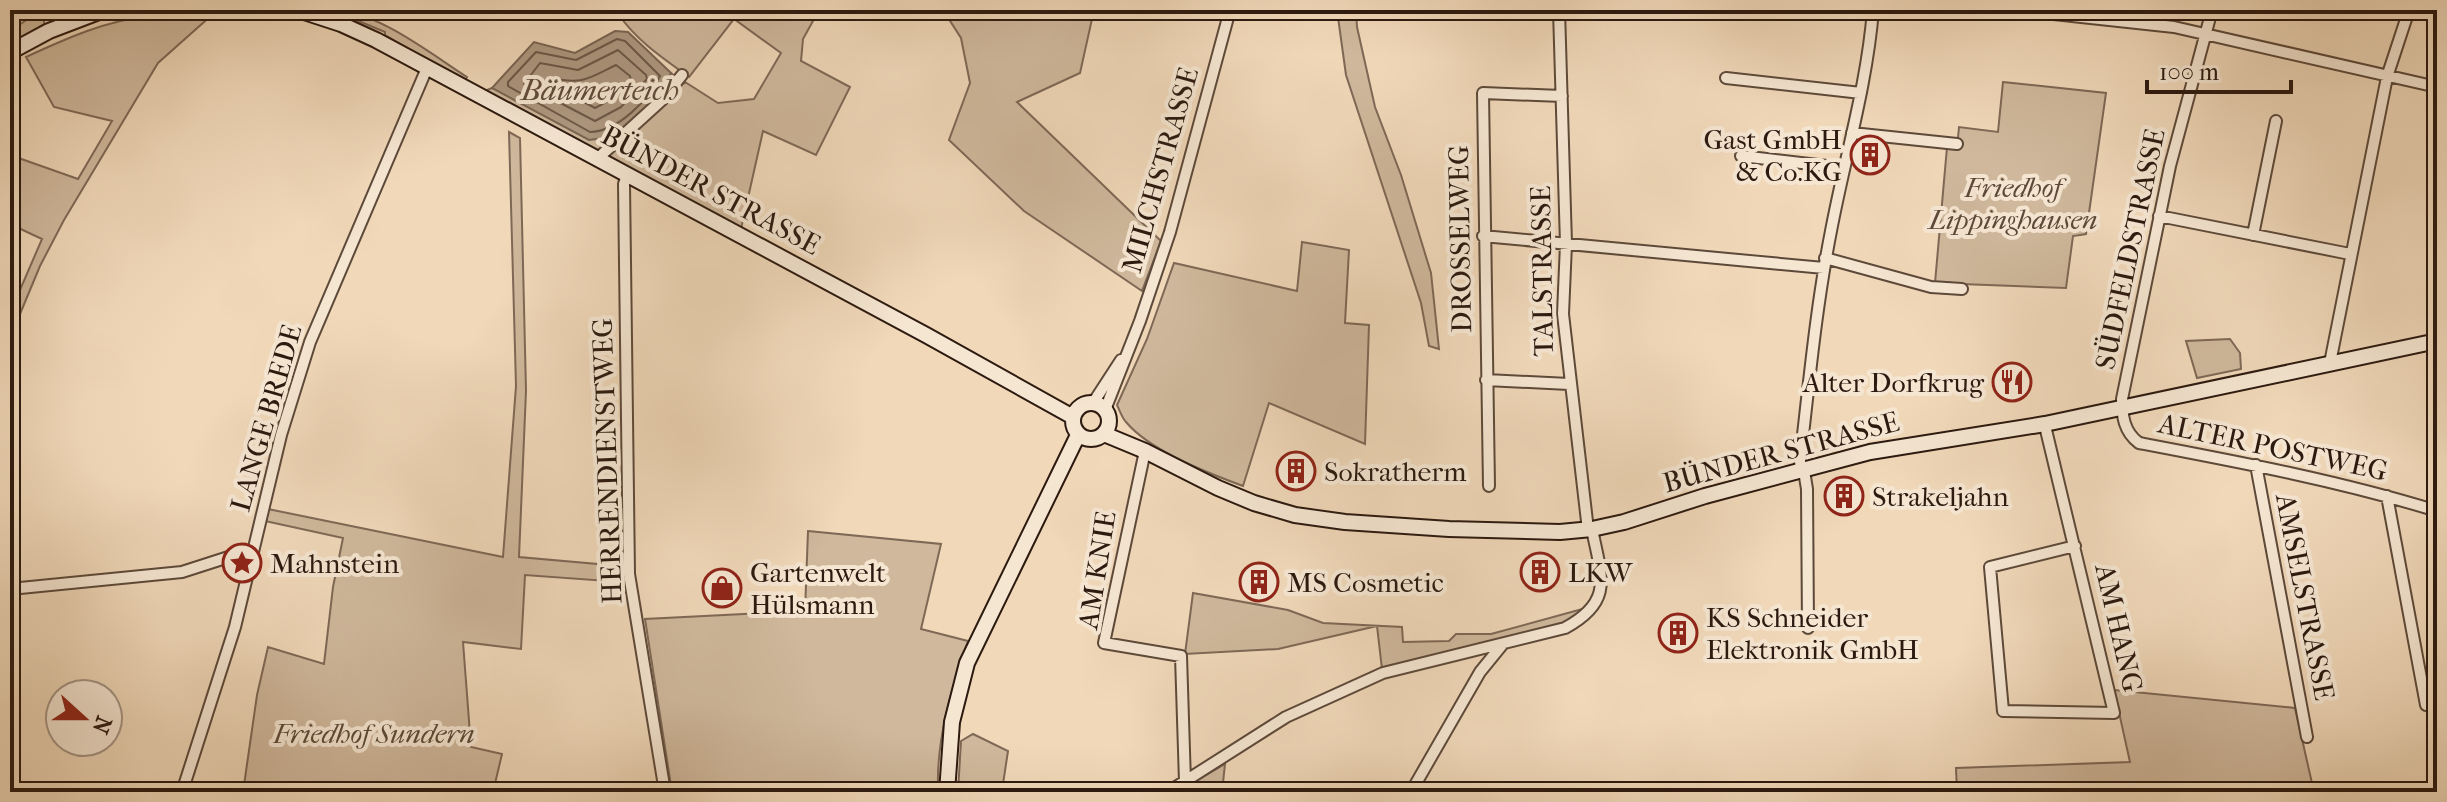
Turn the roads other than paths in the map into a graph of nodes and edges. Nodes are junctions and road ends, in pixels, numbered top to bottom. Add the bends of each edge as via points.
1 (104, 10) edge
2 (298, 10) edge
3 (1230, 10) edge
4 (1559, 10) edge
5 (1873, 10) edge
6 (2017, 10) edge
7 (2212, 10) edge
8 (2409, 10) edge
9 (2204, 35) junction
10 (10, 52) edge
11 (427, 68) junction
12 (682, 75) dead end
13 (2387, 77) junction
14 (1726, 78) dead end
15 (2437, 87) edge
16 (1861, 93) junction
17 (1562, 96) junction
18 (2276, 121) dead end
19 (1852, 133) junction
20 (1957, 144) dead end
21 (1741, 156) dead end
22 (597, 159) junction
23 (1844, 168) junction
24 (627, 175) junction
25 (2159, 216) junction
26 (2253, 235) junction
27 (1483, 236) junction
28 (1566, 244) junction
29 (2350, 254) junction
30 (1824, 263) junction
31 (1962, 289) dead end
32 (2437, 341) edge
33 (2330, 363) junction
34 (1486, 380) junction
35 (1569, 384) junction
36 (2122, 406) junction
37 (1076, 413) junction
38 (1096, 424) junction
39 (2045, 424) junction
40 (1145, 451) junction
41 (2256, 465) junction
42 (1803, 471) junction
43 (1489, 486) dead end
44 (2387, 496) junction
45 (2437, 511) edge
46 (1590, 530) junction
47 (2075, 546) junction
48 (253, 551) junction
49 (10, 589) edge
50 (1808, 628) dead end
51 (1502, 645) junction
52 (1471, 652) junction
53 (1480, 672) junction
54 (2426, 705) dead end
55 (2307, 737) dead end
56 (1185, 782) junction
57 (1171, 791) edge
58 (182, 792) edge
59 (665, 792) edge
60 (947, 792) edge
61 (1411, 792) edge

1 - 10 main road
2 - 11 main road, BÜNDER STRASSE via 361,32
3 - 38 street, MILCHSTRASSE via 1170,232 1132,342
4 - 17 street, TALSTRASSE
5 - 16 street
6 - 9 street
7 - 9 street, SÜDFELDSTRASSE
8 - 13 street
9 - 13 street
9 - 25 street, SÜDFELDSTRASSE
11 - 22 main road, BÜNDER STRASSE
11 - 48 street, LANGE BREDE via 310,342
12 - 22 street
13 - 15 street
13 - 29 street
14 - 16 street
16 - 19 street
17 - 27 street, DROSSELWEG via 1483,93
17 - 28 street, TALSTRASSE
18 - 26 street
19 - 20 street
19 - 23 street
21 - 23 street
22 - 24 main road, BÜNDER STRASSE
23 - 30 street
24 - 37 main road, BÜNDER STRASSE
24 - 59 street, HERRENDIENSTWEG via 629,574
25 - 26 street
25 - 36 street, SÜDFELDSTRASSE
26 - 29 street
27 - 28 street
27 - 34 street, DROSSELWEG
28 - 30 street
28 - 35 street, TALSTRASSE via 1563,314
29 - 33 street
30 - 31 street
30 - 42 street
32 - 33 main road, BÜNDER STRASSE
33 - 36 main road, BÜNDER STRASSE
34 - 35 street
34 - 43 street, DROSSELWEG
35 - 46 street, TALSTRASSE
36 - 39 main road, BÜNDER STRASSE
36 - 41 street, ALTER POSTWEG via 2128,431 2139,443
37 - 38 main road
37 - 38 main road via 1073,427
38 - 40 main road, BÜNDER STRASSE
38 - 60 main road via 1045,504 967,663 952,722
39 - 42 main road, BÜNDER STRASSE via 1870,452
39 - 47 street, AM HANG
40 - 46 main road, BÜNDER STRASSE via 1229,492 1295,515 1505,533
40 - 56 street, AM KNIE via 1104,643 1181,656
41 - 44 street, ALTER POSTWEG
41 - 55 street, AMSELSTRASSE
42 - 46 main road, BÜNDER STRASSE
42 - 50 street
44 - 45 street, ALTER POSTWEG
44 - 54 street
46 - 51 street, TALSTRASSE via 1602,583 1589,611 1565,628
47 - 47 street, AM HANG via 1990,567 2003,711 2114,713
48 - 49 street via 169,574
48 - 58 street, LANGE BREDE via 235,627
51 - 52 street, TALSTRASSE
51 - 53 street
52 - 53 street
52 - 56 street, TALSTRASSE via 1383,673 1330,695
53 - 61 street
56 - 57 street, TALSTRASSE

